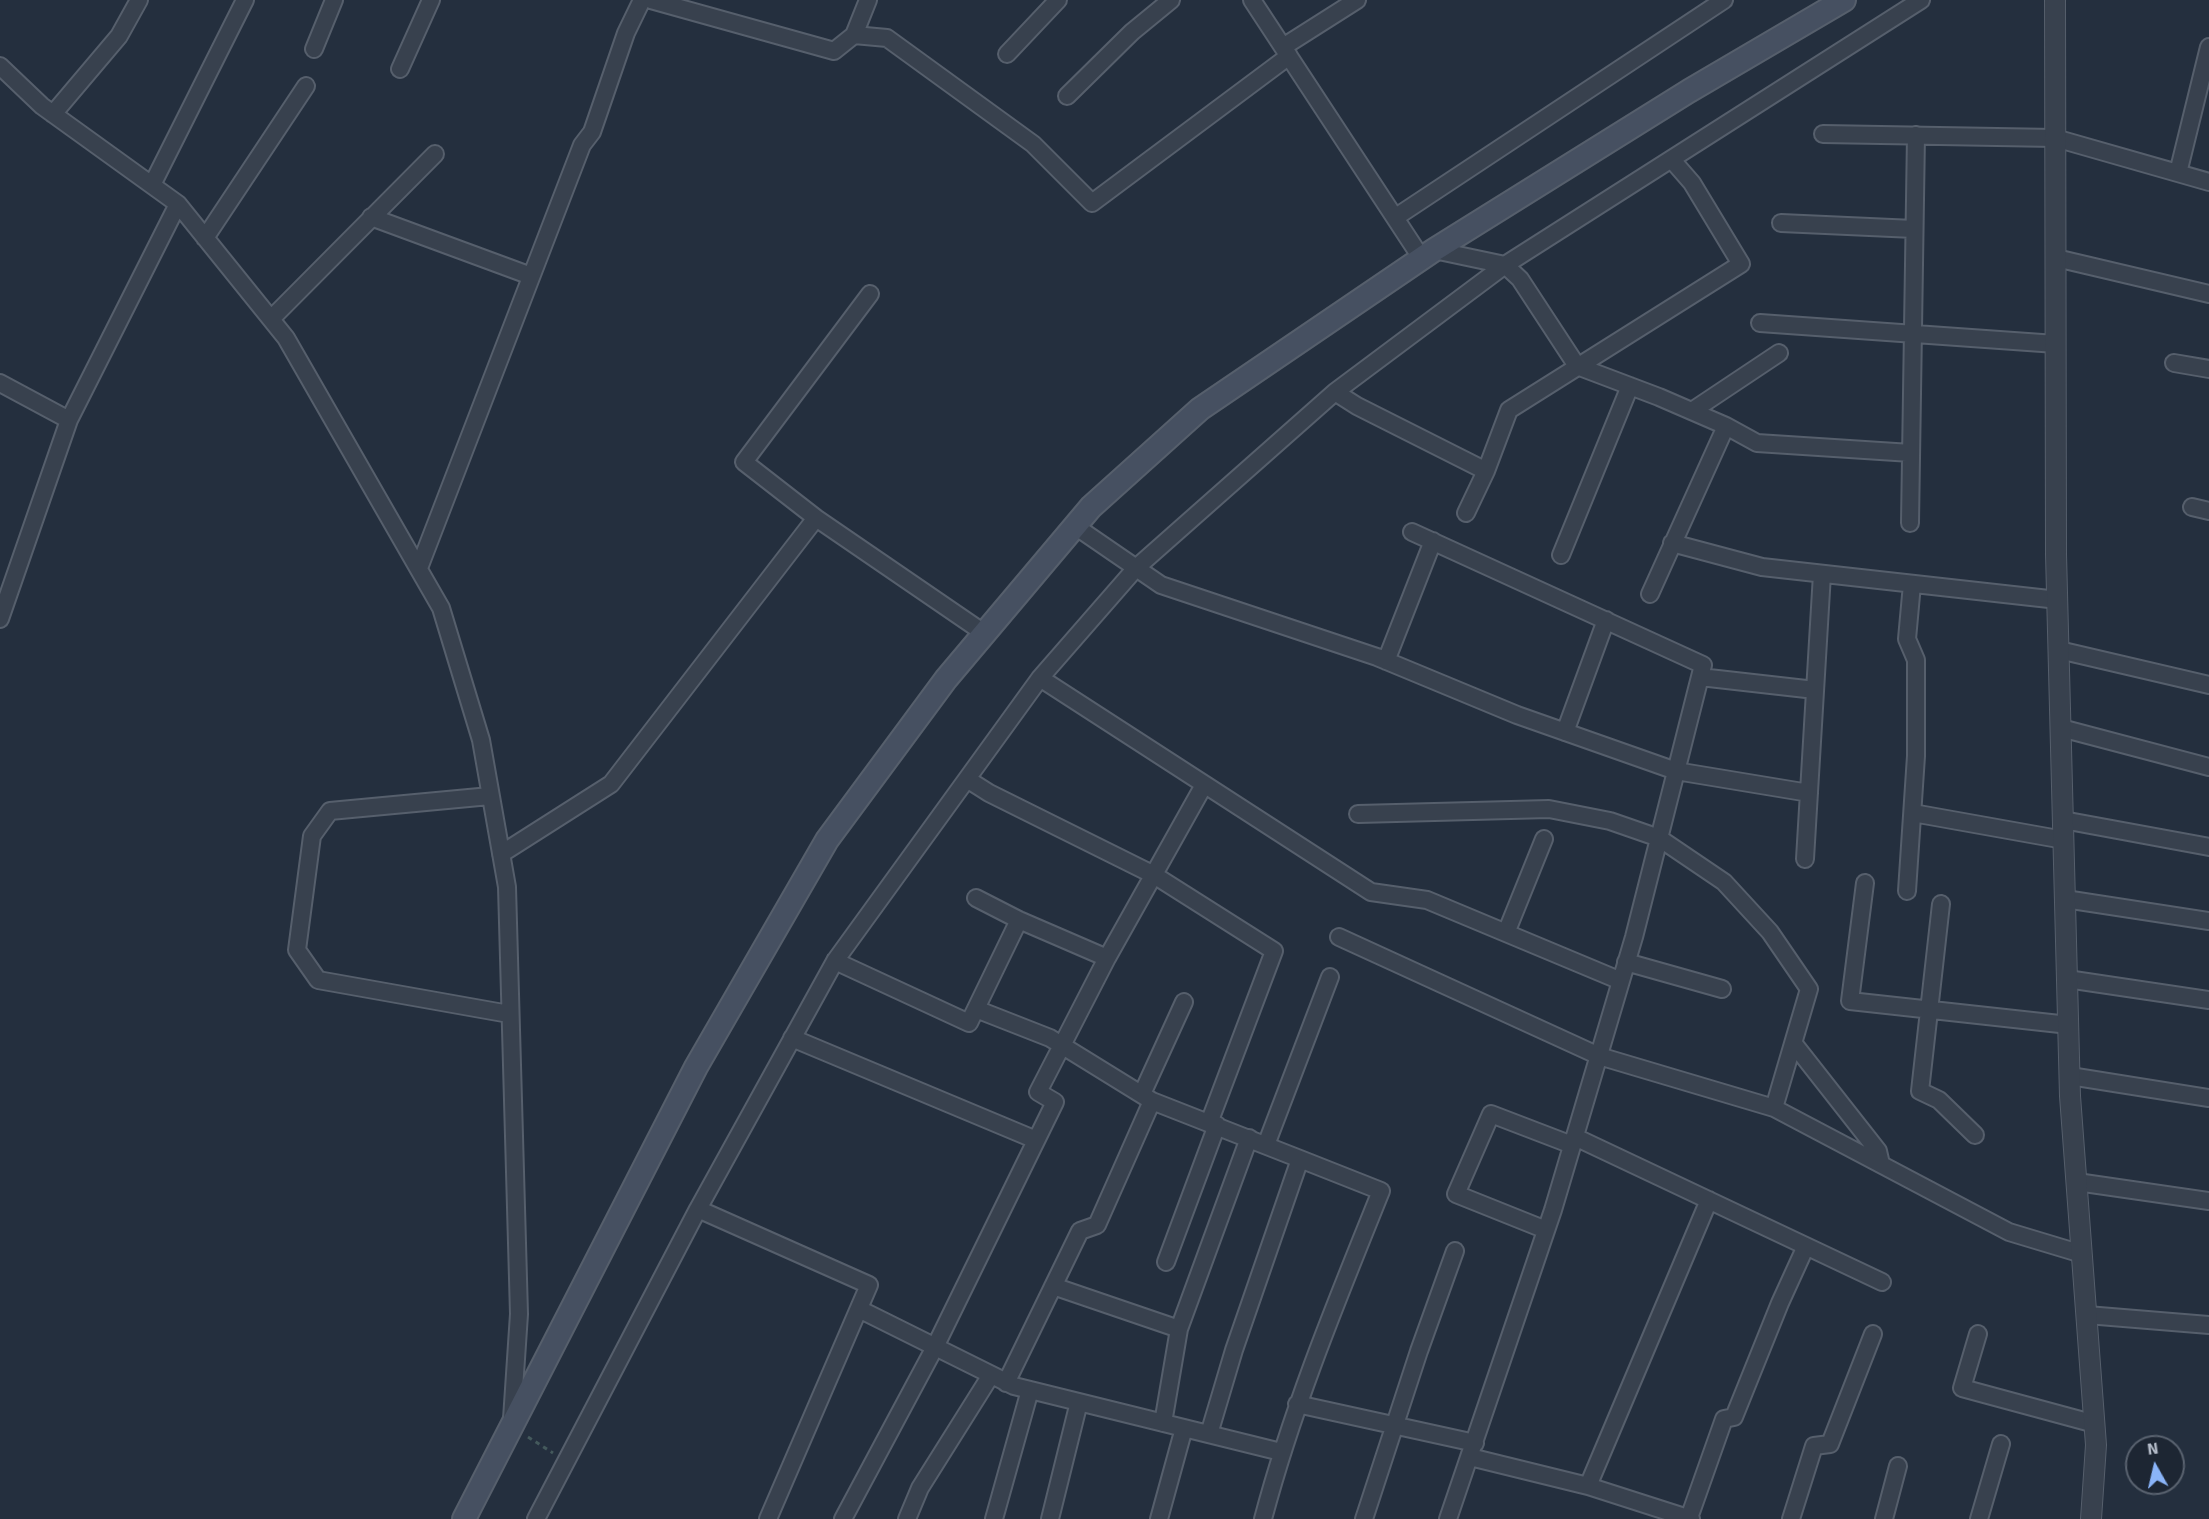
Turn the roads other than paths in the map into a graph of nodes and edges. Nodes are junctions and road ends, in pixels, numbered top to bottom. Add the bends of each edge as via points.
1 (139, 0) edge
2 (245, 0) edge
3 (334, 0) edge
4 (431, 0) edge
5 (642, 0) edge
6 (651, 0) edge
7 (868, 0) edge
8 (1058, 0) edge
9 (1171, 0) edge
10 (1252, 0) edge
11 (1357, 0) edge
12 (1724, 0) edge
13 (1844, 0) edge
14 (1921, 0) edge
15 (2055, 0) edge
16 (854, 35) junction
17 (2209, 47) edge
18 (314, 49) dead end
19 (1007, 54) dead end
20 (1289, 56) junction
21 (0, 66) edge
22 (400, 69) dead end
23 (306, 86) dead end
24 (1066, 96) dead end
25 (53, 114) junction
26 (1823, 134) dead end
27 (1916, 135) junction
28 (2055, 138) junction
29 (435, 154) dead end
30 (1672, 160) junction
31 (2178, 173) junction
32 (2209, 182) edge
33 (152, 185) junction
34 (177, 204) junction
35 (371, 217) junction
36 (1396, 218) junction
37 (1781, 223) dead end
38 (1914, 229) junction
39 (205, 238) junction
40 (1428, 254) junction
41 (2056, 258) junction
42 (1505, 266) junction
43 (531, 276) junction
44 (870, 294) dead end
45 (2209, 294) edge
46 (271, 319) junction
47 (1760, 322) dead end
48 (1913, 333) junction
49 (2056, 344) junction
50 (1779, 352) dead end
51 (2174, 363) dead end
52 (1576, 366) junction
53 (2209, 369) edge
54 (0, 383) edge
55 (1630, 386) junction
56 (1335, 392) junction
57 (1692, 411) junction
58 (69, 420) junction
59 (1725, 426) junction
60 (1911, 453) junction
61 (1486, 471) junction
62 (2192, 507) dead end
63 (2209, 511) edge
64 (1466, 513) dead end
65 (816, 518) junction
66 (1910, 523) dead end
67 (1075, 526) junction
68 (1412, 532) dead end
69 (1433, 541) junction
70 (1672, 543) junction
71 (1561, 555) dead end
72 (419, 568) junction
73 (1136, 568) junction
74 (1822, 574) junction
75 (1912, 584) junction
76 (1650, 594) dead end
77 (2058, 600) junction
78 (0, 619) edge
79 (1606, 620) junction
80 (984, 633) junction
81 (2059, 650) junction
82 (1386, 660) junction
83 (1700, 677) junction
84 (1040, 678) junction
85 (2209, 685) edge
86 (1815, 690) junction
87 (2061, 728) junction
88 (1565, 732) junction
89 (2209, 767) edge
90 (1676, 771) junction
91 (967, 779) junction
92 (1204, 785) junction
93 (1809, 793) junction
94 (490, 796) junction
95 (1913, 813) junction
96 (1358, 814) dead end
97 (2063, 820) junction
98 (1659, 838) junction
99 (1544, 839) dead end
100 (2064, 840) junction
101 (2209, 847) edge
102 (501, 854) junction
103 (1805, 859) dead end
104 (1154, 875) junction
105 (1865, 883) dead end
106 (1907, 891) dead end
107 (976, 898) dead end
108 (2065, 899) junction
109 (1941, 904) dead end
110 (1019, 920) junction
111 (2209, 921) edge
112 (1506, 933) junction
113 (1339, 937) dead end
114 (1107, 958) junction
115 (835, 962) junction
116 (1626, 962) junction
117 (1330, 977) dead end
118 (2067, 979) junction
119 (1621, 981) junction
120 (1722, 989) dead end
121 (2209, 1000) edge
122 (1184, 1002) dead end
123 (976, 1009) junction
124 (1929, 1009) junction
125 (509, 1014) junction
126 (2068, 1025) junction
127 (792, 1038) junction
128 (1794, 1044) junction
129 (1062, 1046) junction
130 (1599, 1056) junction
131 (2070, 1076) junction
132 (1147, 1098) junction
133 (2209, 1098) edge
134 (1774, 1108) junction
135 (1213, 1124) junction
136 (1975, 1135) dead end
137 (1249, 1138) junction
138 (1036, 1140) junction
139 (1573, 1141) junction
140 (1266, 1145) junction
141 (1300, 1159) junction
142 (1881, 1164) junction
143 (2077, 1182) junction
144 (1709, 1200) junction
145 (2209, 1201) edge
146 (698, 1209) junction
147 (1546, 1230) junction
148 (1806, 1246) junction
149 (1455, 1251) dead end
150 (2082, 1254) junction
151 (1166, 1262) dead end
152 (1882, 1282) dead end
153 (1053, 1286) junction
154 (859, 1308) junction
155 (2087, 1315) junction
156 (2209, 1325) edge
157 (1179, 1329) junction
158 (1873, 1334) dead end
159 (1978, 1334) dead end
160 (2209, 1334) edge
161 (935, 1347) junction
162 (991, 1375) junction
163 (1006, 1383) junction
164 (1030, 1390) junction
165 (1079, 1402) junction
166 (1297, 1404) junction
167 (1163, 1423) junction
168 (2095, 1424) junction
169 (1394, 1425) junction
170 (511, 1426) junction
171 (1184, 1428) junction
172 (1209, 1434) junction
173 (2001, 1444) dead end
174 (1472, 1450) junction
175 (1281, 1452) junction
176 (1898, 1466) dead end
177 (1588, 1486) junction
178 (464, 1519) edge
179 (536, 1519) edge
180 (768, 1519) edge
181 (843, 1519) edge
182 (907, 1519) edge
183 (994, 1519) edge
184 (1050, 1519) edge
185 (1159, 1519) edge
186 (1263, 1519) edge
187 (1364, 1519) edge
188 (1448, 1519) edge
189 (1690, 1519) edge
190 (1791, 1519) edge
191 (1884, 1519) edge
192 (1979, 1519) edge
193 (2091, 1519) edge

1 - 25 street via 119,36
2 - 33 street
3 - 18 street
4 - 22 street
5 - 43 street
6 - 16 street via 834,51
7 - 16 street
8 - 19 street
9 - 24 street
10 - 20 street
11 - 20 street via 1283,47
12 - 36 street
13 - 40 main road via 1689,91
14 - 30 street
15 - 28 street
16 - 20 street via 887,38 1033,144 1092,203
17 - 31 street
20 - 36 street
21 - 25 street
23 - 39 street
25 - 33 street
26 - 27 street
27 - 28 street
27 - 38 street
28 - 31 street
28 - 41 street
29 - 35 street
30 - 42 street
30 - 52 street via 1692,183 1741,264
31 - 32 street
33 - 34 street
34 - 39 street
34 - 58 street
35 - 43 street
35 - 46 street
36 - 40 street
37 - 38 street
38 - 48 street
39 - 46 street
40 - 42 street
40 - 67 main road via 1200,409
41 - 45 street
41 - 49 street
42 - 52 street via 1520,279
42 - 56 street
43 - 72 street
44 - 65 street via 744,462
46 - 72 street via 286,338
47 - 48 street
48 - 49 street
48 - 60 street
49 - 77 street
50 - 57 street
51 - 53 street
52 - 55 street
52 - 61 street via 1509,410
54 - 58 street
55 - 57 street
55 - 71 street
56 - 61 street
56 - 73 street
57 - 59 street
58 - 78 street
59 - 60 street via 1757,443
59 - 70 street
60 - 66 street
61 - 64 street
62 - 63 street
65 - 80 street
65 - 102 street via 611,784
67 - 73 street
67 - 80 main road
68 - 69 street
69 - 79 street
69 - 82 street
70 - 74 street via 1762,567
70 - 76 street
72 - 94 street via 441,608 481,740
73 - 82 street via 1161,585
73 - 84 street
74 - 75 street
74 - 86 street
75 - 77 street
75 - 95 street via 1908,639 1916,660 1917,756
77 - 81 street
79 - 83 street via 1703,665
79 - 88 street
80 - 170 main road via 827,840 696,1067
81 - 85 street
81 - 87 street
82 - 88 street
83 - 86 street
83 - 90 street
84 - 91 street
84 - 92 street
86 - 93 street
87 - 89 street
87 - 97 street
88 - 90 street
90 - 93 street
90 - 98 street
91 - 104 street
91 - 115 street
92 - 104 street
92 - 112 street via 1371,892 1427,900
93 - 103 street
94 - 102 street
94 - 125 street via 330,812 312,836 297,950 318,980
95 - 100 street
95 - 106 street
96 - 98 street via 1549,809 1610,821
97 - 100 street
97 - 101 street
98 - 116 street
98 - 128 street via 1724,882 1770,932 1809,988
99 - 112 street
100 - 108 street
102 - 125 street via 507,887
104 - 114 street
104 - 135 street via 1274,951
105 - 124 street via 1851,1001
107 - 110 street
108 - 111 street
108 - 118 street
109 - 124 street
110 - 114 street
110 - 123 street
112 - 119 street
113 - 130 street
114 - 129 street
115 - 123 street via 969,1023
115 - 127 street
116 - 119 street
116 - 120 street
117 - 140 street
118 - 121 street
118 - 126 street
119 - 130 street
122 - 132 street
123 - 129 street
124 - 126 street
124 - 136 street via 1920,1091 1939,1100
125 - 170 street via 519,1314
126 - 131 street
127 - 138 street
127 - 146 street
128 - 134 street
128 - 142 street via 1878,1151
129 - 132 street
129 - 138 street via 1038,1092 1055,1102
130 - 134 street
130 - 139 street
131 - 133 street
131 - 143 street
132 - 135 street
132 - 153 street via 1097,1225 1080,1231
134 - 142 street
135 - 137 street
135 - 151 street
137 - 140 street
137 - 157 street
138 - 161 street
139 - 144 street
139 - 147 street
139 - 147 street via 1491,1114 1456,1194
140 - 141 street
141 - 166 street via 1381,1191
141 - 172 street
142 - 150 street via 2009,1232
143 - 145 street
143 - 150 street
144 - 148 street
144 - 177 street
146 - 154 street via 869,1285
146 - 179 street
147 - 174 street
148 - 152 street
148 - 189 street via 1734,1417 1724,1419
149 - 169 street
150 - 155 street
153 - 157 street
153 - 163 street
154 - 161 street
154 - 180 street
155 - 156 street
155 - 168 street
156 - 160 street
157 - 167 street
158 - 190 street via 1830,1444 1814,1446
159 - 168 street via 1962,1389
161 - 162 street
161 - 181 street
162 - 163 street
162 - 182 street via 920,1488
163 - 164 street
164 - 165 street
164 - 183 street
165 - 167 street
165 - 184 street
166 - 169 street
166 - 175 street
167 - 171 street
168 - 193 street
169 - 174 street
169 - 187 street
170 - 178 main road
171 - 172 street
171 - 185 street
172 - 175 street
173 - 192 street
174 - 177 street
174 - 188 street
175 - 186 street
176 - 191 street
177 - 189 street

